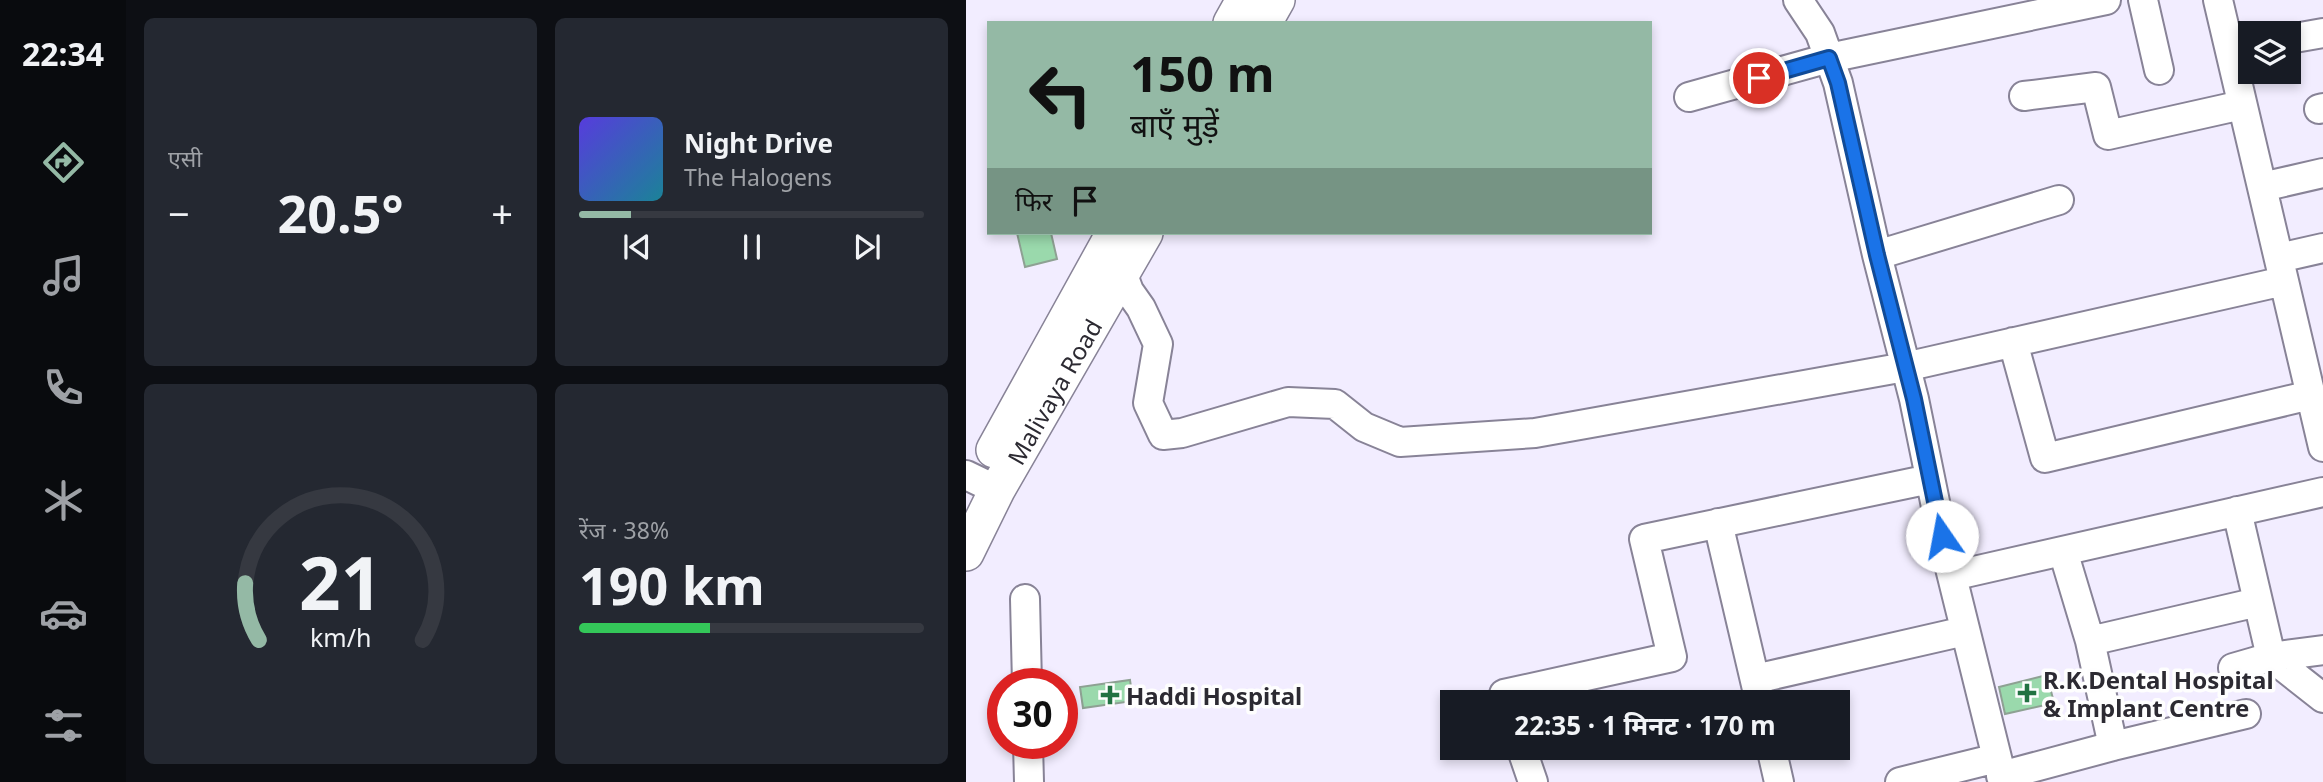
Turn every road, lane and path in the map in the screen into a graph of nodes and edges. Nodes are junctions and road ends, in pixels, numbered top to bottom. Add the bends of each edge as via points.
1 (1244, 0) edge
2 (1277, 0) edge
3 (1798, 0) edge
4 (2106, 0) edge
5 (2143, 0) edge
6 (2218, 0) edge
7 (1232, 21) edge
8 (1265, 21) edge
9 (2323, 33) edge
10 (2301, 37) edge
11 (2238, 45) edge
12 (1829, 58) junction
13 (2159, 70) dead end
14 (2241, 84) edge
15 (2024, 96) dead end
16 (1689, 97) dead end
17 (2242, 105) junction
18 (2323, 173) edge
19 (2262, 187) junction
20 (2059, 200) dead end
21 (1113, 235) edge
22 (1144, 235) edge
23 (2323, 248) edge
24 (1877, 255) junction
25 (2281, 270) junction
26 (1123, 275) junction
27 (2013, 342) junction
28 (1905, 367) junction
29 (2311, 395) junction
30 (2323, 447) edge
31 (1930, 479) junction
32 (977, 486) edge
33 (2323, 492) edge
34 (2237, 511) junction
35 (1718, 523) junction
36 (2063, 551) junction
37 (966, 553) edge
38 (1952, 576) junction
39 (1025, 599) dead end
40 (2258, 602) junction
41 (1965, 631) junction
42 (2090, 640) junction
43 (2323, 650) edge
44 (2271, 657) junction
45 (1027, 668) edge
46 (2234, 668) dead end
47 (1522, 690) edge
48 (1758, 690) edge
49 (1761, 690) edge
50 (2323, 698) edge
51 (2246, 714) dead end
52 (2113, 746) junction
53 (1028, 759) edge
54 (1525, 760) edge
55 (1774, 760) edge
56 (2000, 772) edge
57 (1028, 782) edge
58 (1533, 782) edge
59 (1779, 782) edge
60 (1900, 782) edge

1 - 7 main road
2 - 8 main road
3 - 12 street via 1820,33
4 - 12 street
5 - 13 street
6 - 11 street
9 - 10 street
12 - 16 street
12 - 24 street
14 - 17 street
15 - 17 street via 2096,87 2108,135
17 - 19 street
18 - 19 street
19 - 25 street
20 - 24 street
21 - 32 main road
22 - 26 main road, Malivaya Road
23 - 25 street
24 - 28 street
25 - 27 street
25 - 29 street
26 - 28 street via 1158,344 1148,403 1163,435 1289,402 1335,404 1364,427 1400,442 1535,433
26 - 32 main road, Malivaya Road
27 - 28 street
27 - 29 street via 2045,457
28 - 31 street
29 - 30 street
31 - 35 street
31 - 38 street
32 - 37 main road, Malivaya Road
33 - 34 street
34 - 36 street
34 - 40 street
35 - 47 street via 1644,539 1672,657
35 - 48 street
36 - 38 street
36 - 42 street
38 - 41 street
39 - 45 street
40 - 42 street
40 - 44 street
41 - 49 street
41 - 56 street
42 - 52 street
43 - 44 street
44 - 46 street
44 - 50 street
51 - 52 street
52 - 56 street
53 - 57 street
54 - 58 street
55 - 59 street
56 - 60 street

